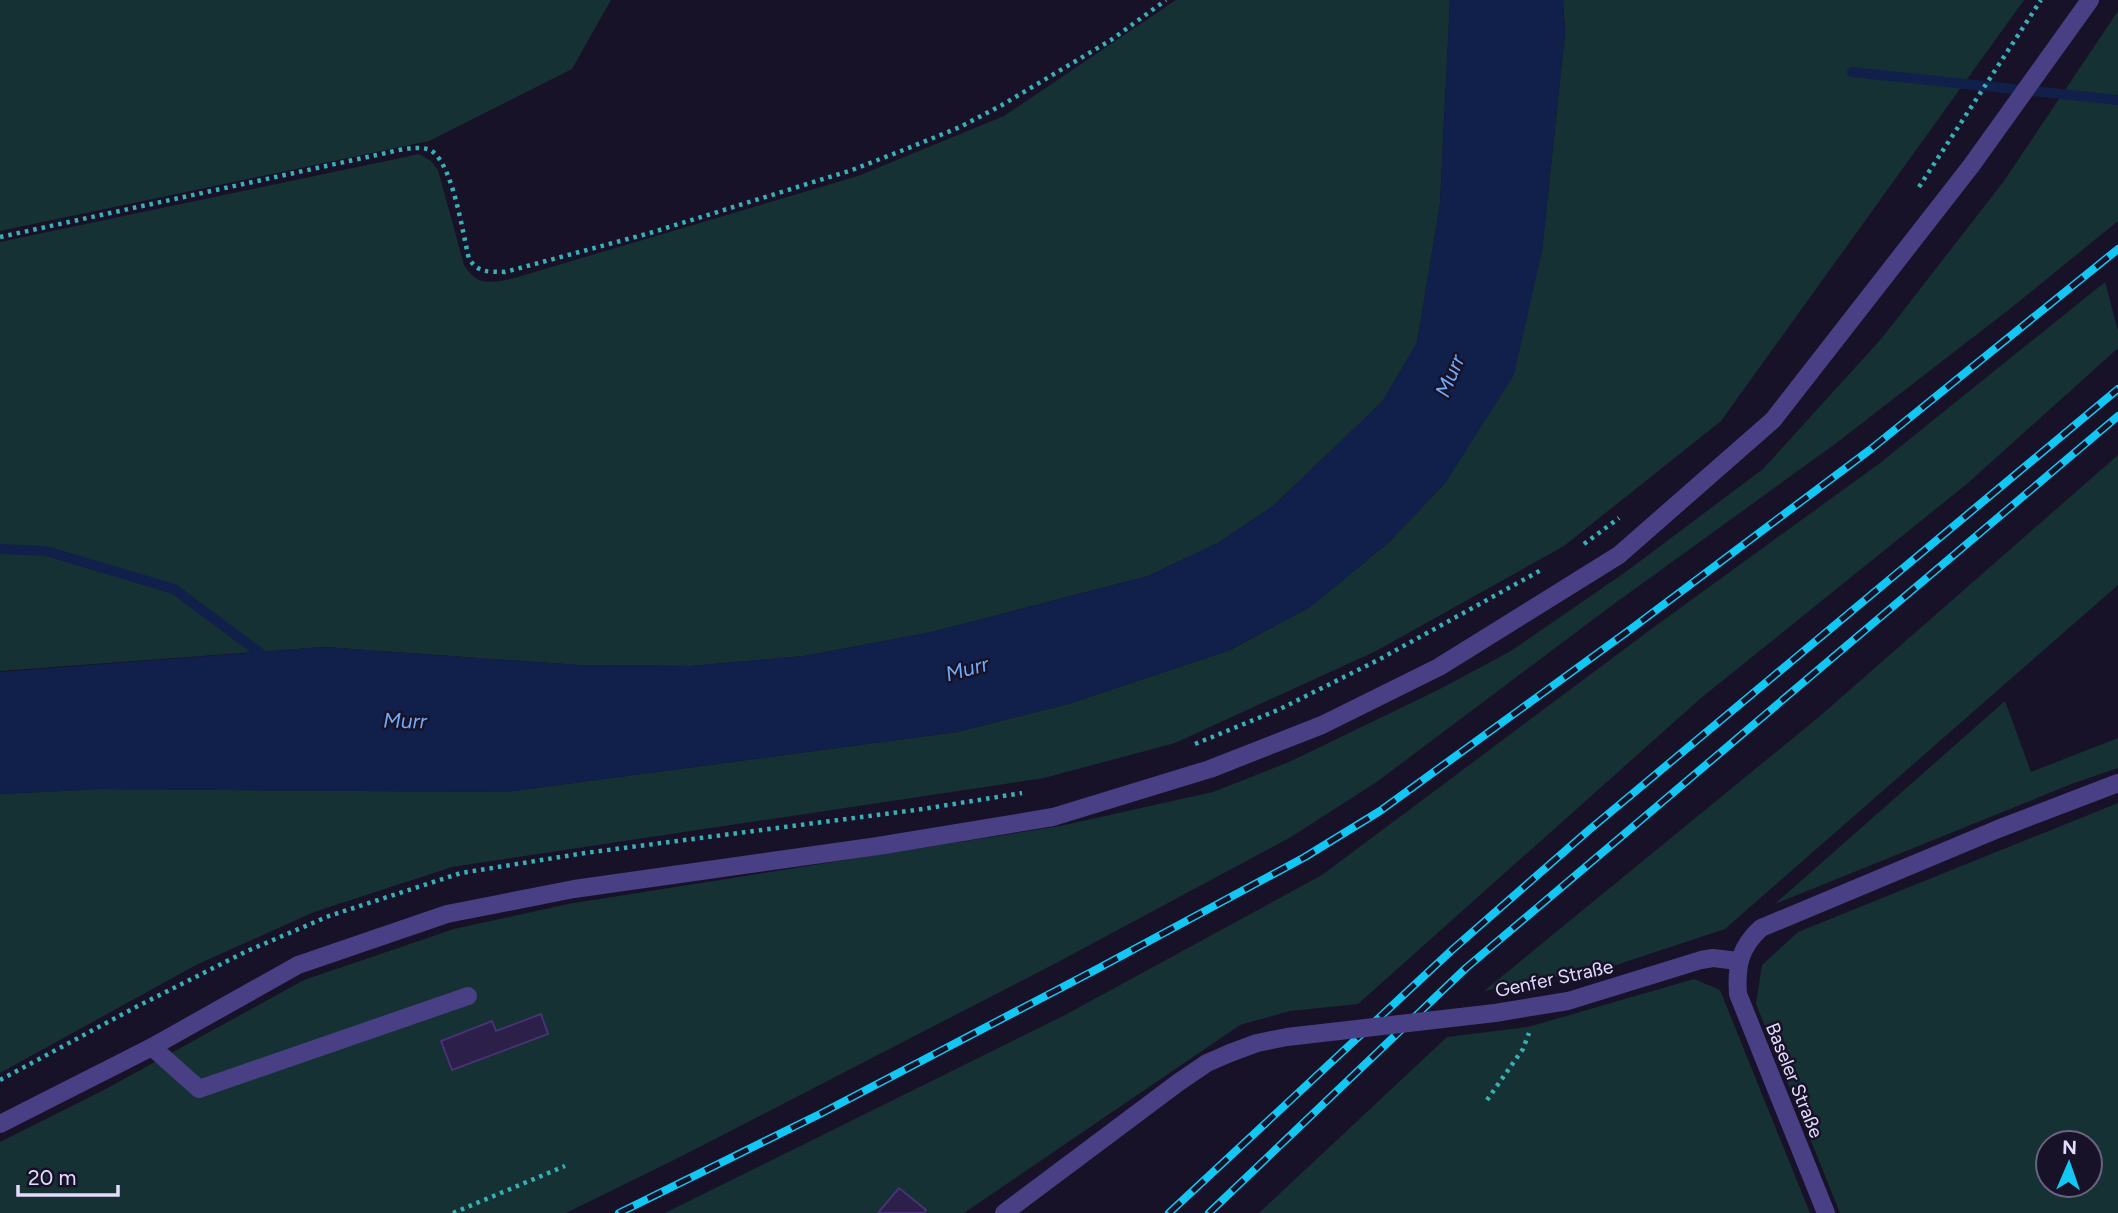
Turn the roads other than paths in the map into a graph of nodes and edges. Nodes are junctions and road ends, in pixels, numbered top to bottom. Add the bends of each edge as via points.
1 (2090, 0) edge
2 (2118, 783) edge
3 (1738, 961) junction
4 (468, 996) dead end
5 (152, 1046) junction
6 (0, 1124) edge
7 (1004, 1213) edge
8 (1826, 1213) edge

1 - 5 street via 1971,166 1773,420 1619,555 1439,667 1322,725 1210,769 1053,817 574,890 447,914 298,965
2 - 3 street via 1761,928 1750,937
3 - 7 street, Genfer Straße, bridge via 1701,960 1598,993 1531,1008 1257,1043 1207,1063 1178,1082
3 - 8 street, Baseler Straße via 1738,994 1744,1013
4 - 5 street via 199,1089
5 - 6 street

